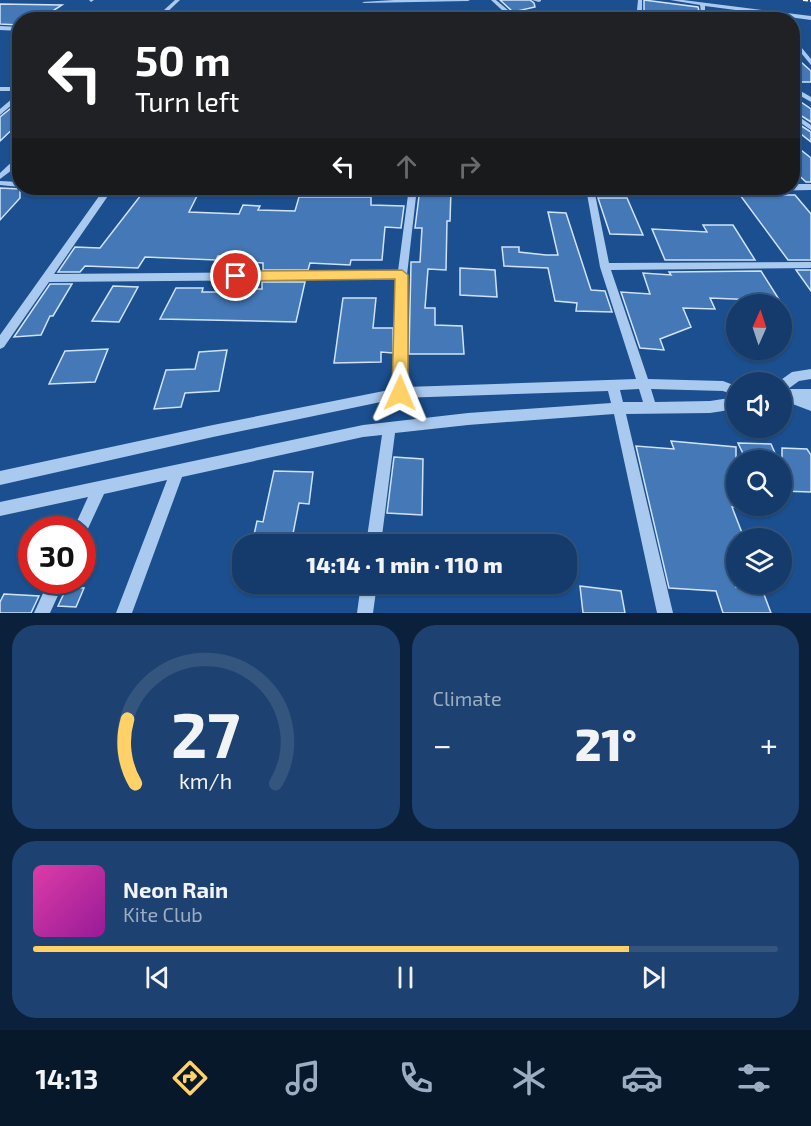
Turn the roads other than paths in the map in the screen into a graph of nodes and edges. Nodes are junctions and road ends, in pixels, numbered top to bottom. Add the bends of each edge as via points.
1 (178, 0) edge
2 (468, 0) edge
3 (493, 0) edge
4 (534, 0) edge
5 (672, 0) edge
6 (539, 1) edge
7 (364, 2) dead end
8 (702, 4) junction
9 (164, 12) edge
10 (446, 12) edge
11 (507, 12) joint
12 (704, 12) edge
13 (753, 12) edge
14 (800, 49) edge
15 (811, 63) edge
16 (12, 102) edge
17 (0, 113) edge
18 (12, 166) edge
19 (0, 177) edge
20 (104, 195) edge
21 (412, 195) edge
22 (590, 195) edge
23 (811, 265) edge
24 (605, 267) junction
25 (402, 275) junction
26 (46, 278) junction
27 (0, 344) edge
28 (811, 374) edge
29 (792, 379) edge
30 (613, 384) junction
31 (642, 384) junction
32 (726, 387) edge
33 (400, 393) junction
34 (811, 394) edge
35 (792, 395) edge
36 (792, 398) edge
37 (726, 405) edge
38 (811, 405) edge
39 (651, 407) junction
40 (619, 408) junction
41 (389, 429) junction
42 (177, 471) junction
43 (0, 478) edge
44 (99, 488) junction
45 (0, 509) edge
46 (86, 516) edge
47 (375, 534) edge
48 (51, 594) edge
49 (368, 594) edge
50 (42, 613) edge
51 (124, 613) edge
52 (365, 613) edge
53 (665, 613) edge

1 - 9 street
2 - 7 street
3 - 11 street
4 - 6 street
5 - 8 street
8 - 12 street
8 - 13 street
10 - 11 street
14 - 15 street
16 - 17 street
18 - 19 street
20 - 26 street
21 - 25 street
22 - 24 street
23 - 24 street
24 - 31 street
25 - 26 street
25 - 33 street
26 - 27 street
28 - 29 street
30 - 31 street
30 - 33 street
30 - 40 street
31 - 32 street
31 - 39 street
33 - 43 street
34 - 35 street
36 - 38 street
37 - 39 street
39 - 40 street
40 - 41 street
40 - 53 street
41 - 42 street via 363,431
41 - 47 street
42 - 44 street
42 - 51 street
44 - 45 street
44 - 46 street
48 - 50 street
49 - 52 street

